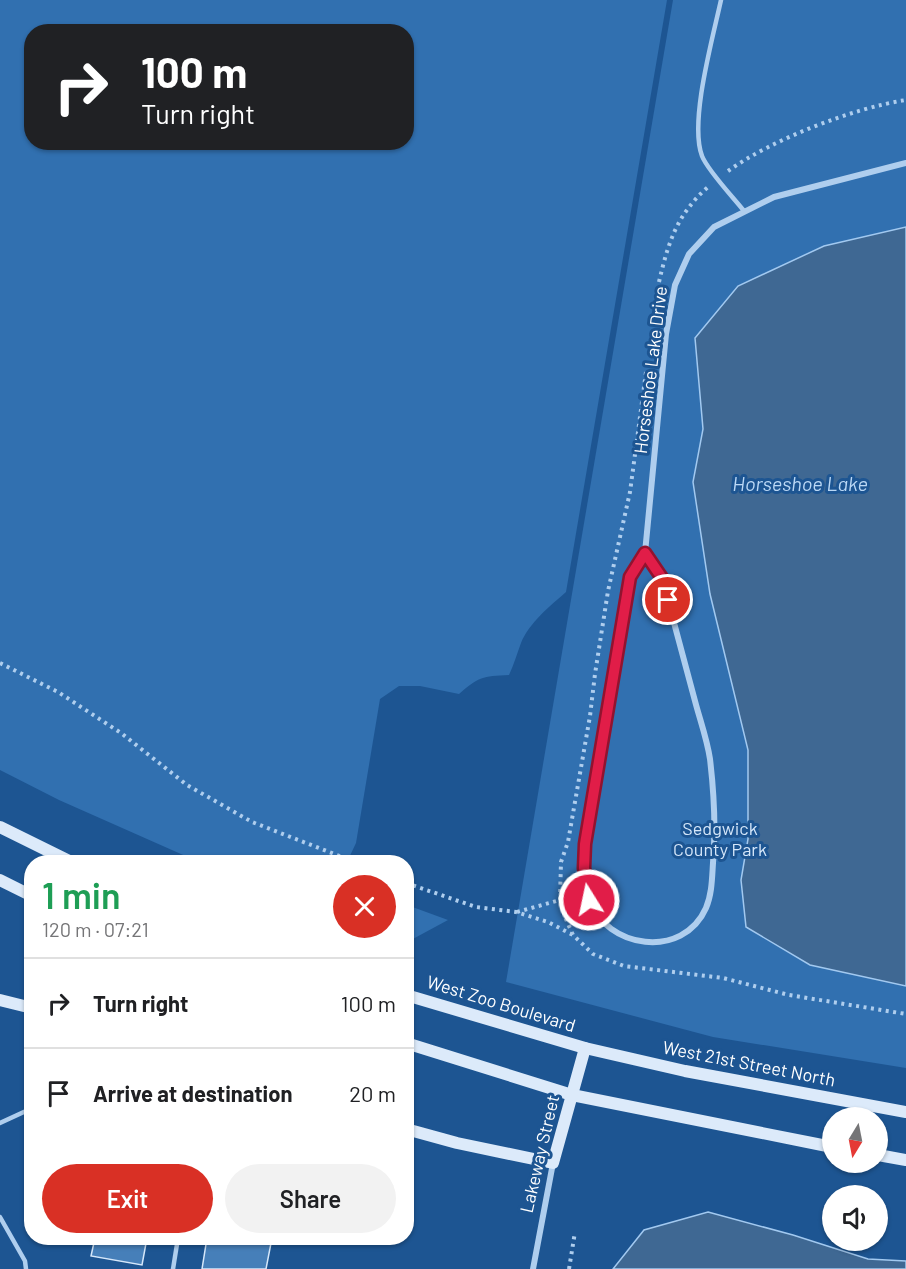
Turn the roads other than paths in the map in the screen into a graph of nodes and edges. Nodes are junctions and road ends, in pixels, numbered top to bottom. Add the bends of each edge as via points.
1 (721, 0) edge
2 (906, 163) edge
3 (744, 211) junction
4 (645, 553) junction
5 (0, 827) edge
6 (57, 855) edge
7 (0, 880) edge
8 (24, 892) edge
9 (414, 997) edge
10 (0, 1000) edge
11 (24, 1006) edge
12 (414, 1046) edge
13 (585, 1048) junction
14 (572, 1095) junction
15 (24, 1112) edge
16 (906, 1112) edge
17 (0, 1123) edge
18 (414, 1131) edge
19 (822, 1146) edge
20 (888, 1157) edge
21 (906, 1160) edge
22 (553, 1163) junction
23 (0, 1217) edge
24 (177, 1245) edge
25 (26, 1269) edge
26 (173, 1269) edge
27 (533, 1269) edge

1 - 3 lane via 702,94 699,146 703,159
2 - 3 street, Horseshoe Lake Drive via 774,197
3 - 4 street, Horseshoe Lake Drive via 714,227 689,254 675,285 666,334
4 - 4 street via 630,577 584,868 589,900 599,918 623,937 643,942 679,936 696,924 711,890 715,833 710,757 662,578
5 - 6 main road
7 - 8 main road
9 - 13 main road, West Zoo Boulevard
10 - 11 main road
12 - 14 main road
13 - 14 main road, Lakeway Street
13 - 16 main road, West 21st Street North via 685,1071
14 - 19 main road
14 - 22 main road, Lakeway Street
15 - 17 lane
18 - 22 main road
20 - 21 main road
22 - 27 street, Lakeway Street
23 - 25 lane
24 - 26 lane

